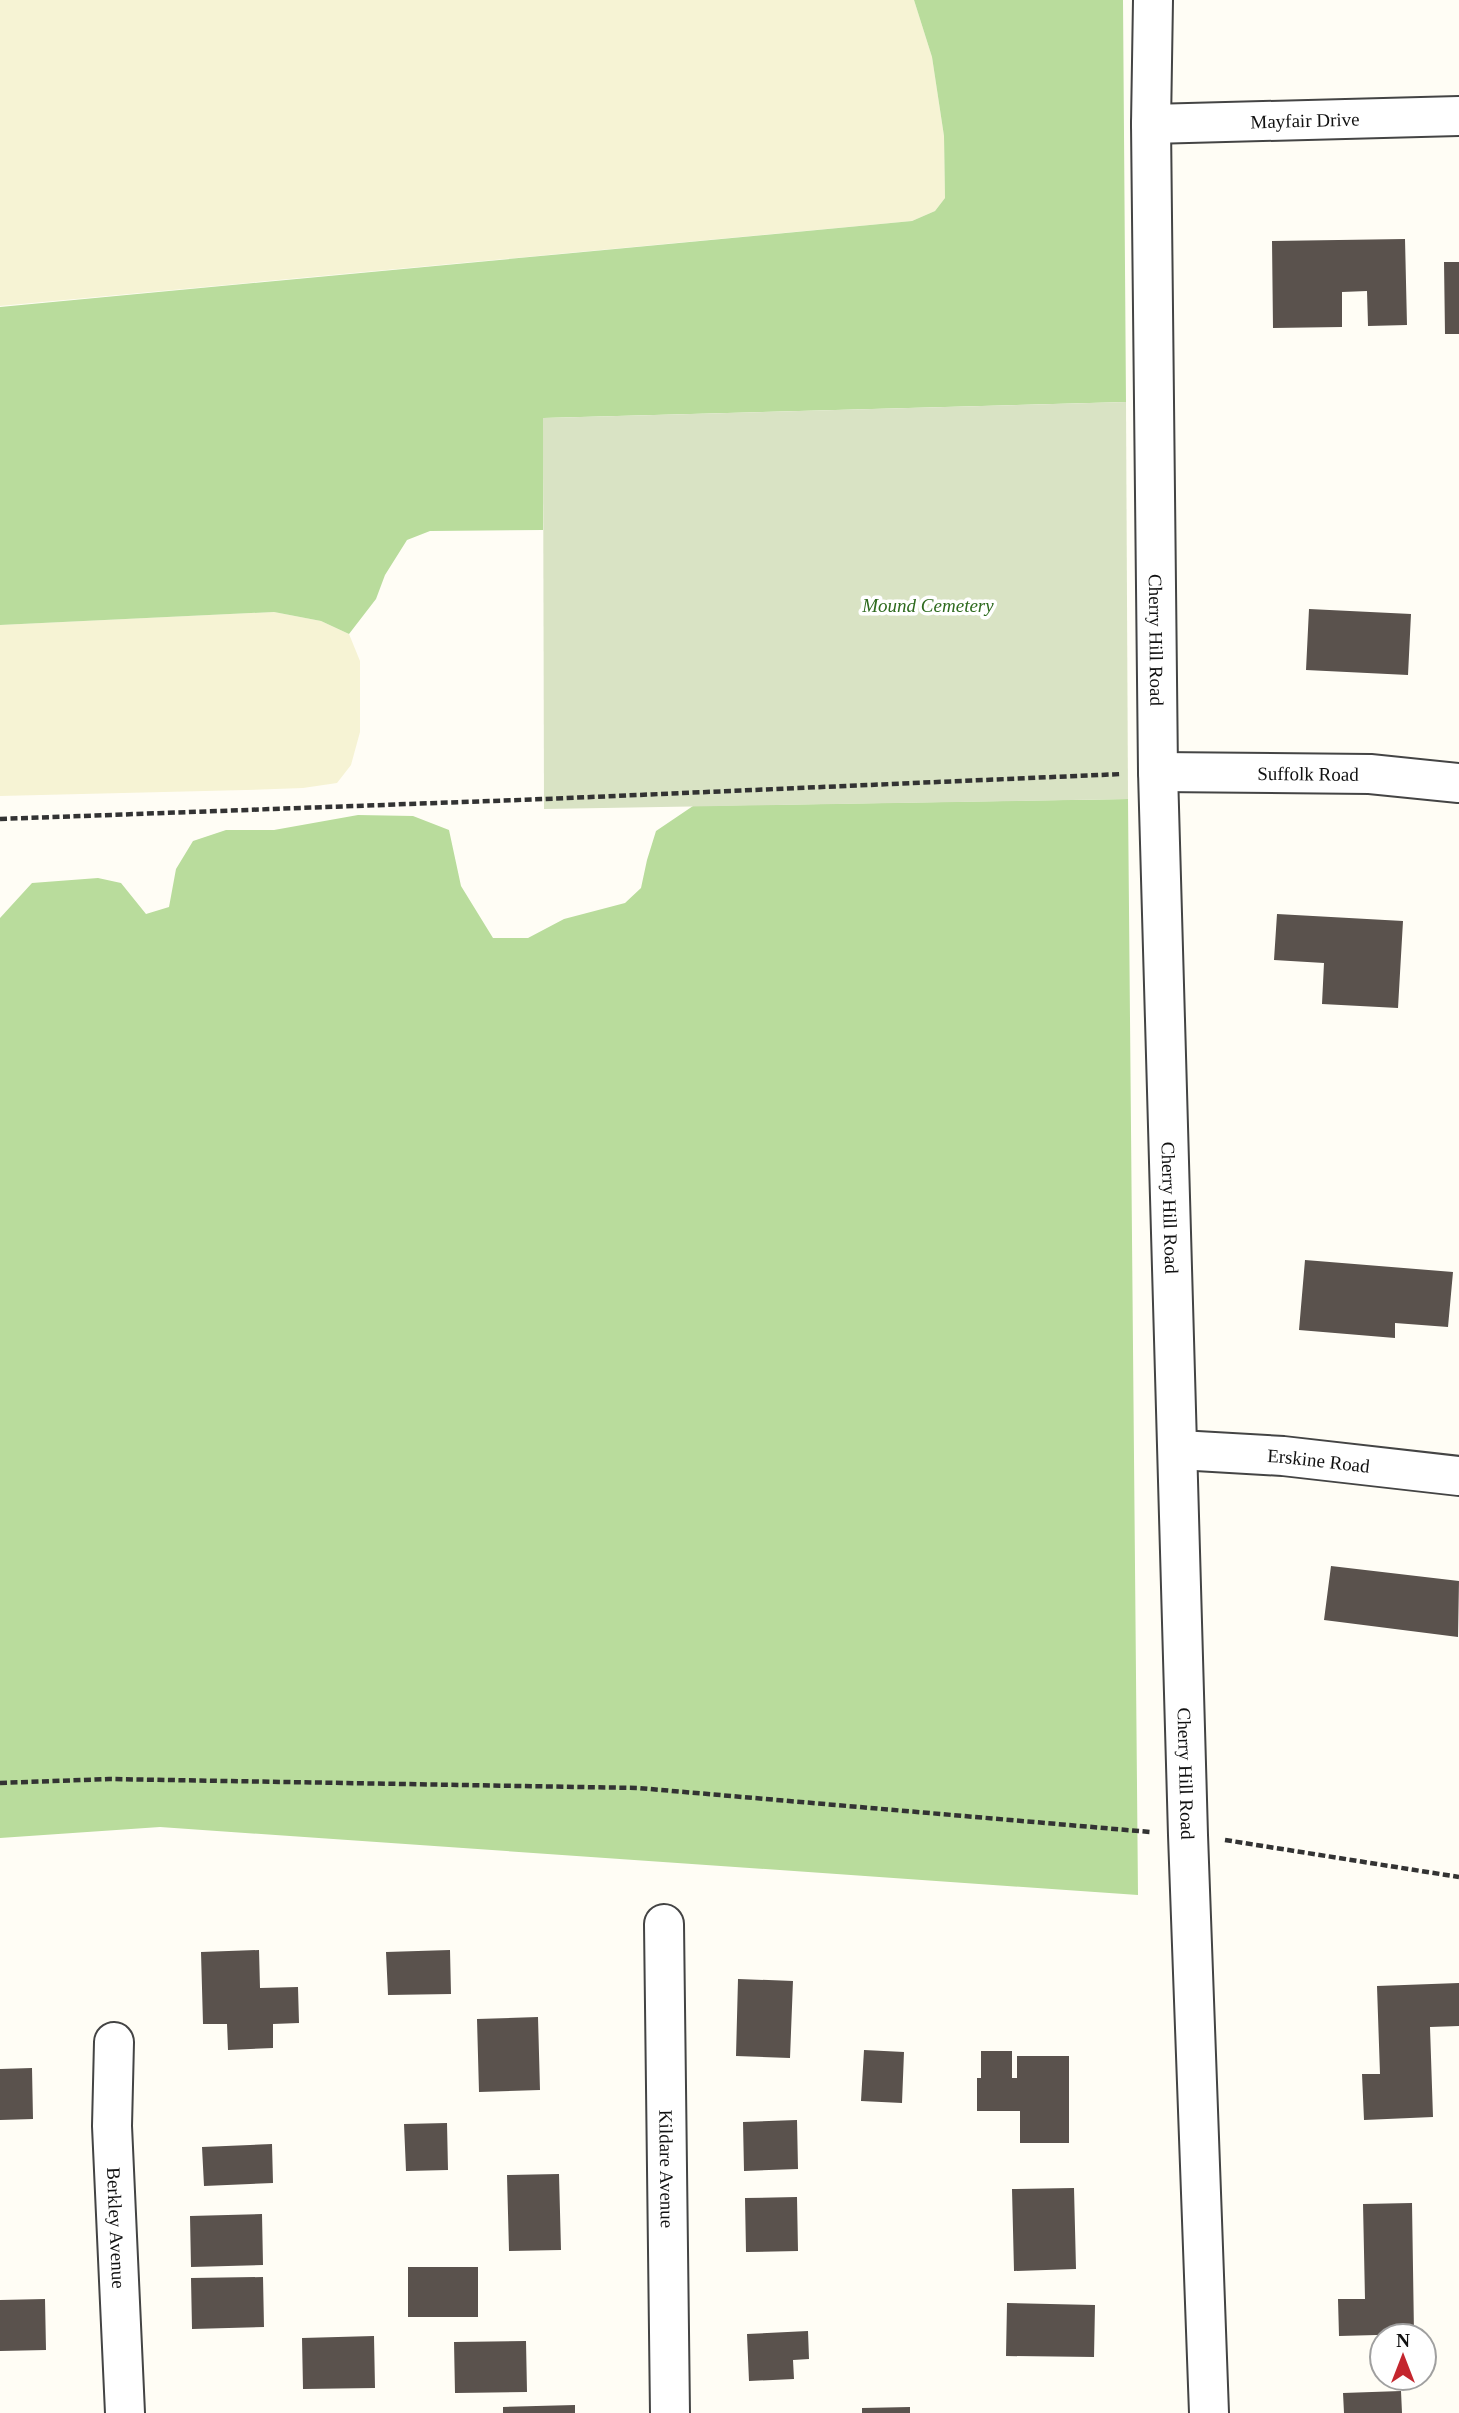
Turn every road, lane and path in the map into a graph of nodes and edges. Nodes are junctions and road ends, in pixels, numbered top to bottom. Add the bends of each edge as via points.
1 (1153, 0) edge
2 (1459, 116) edge
3 (1152, 124) junction
4 (1158, 772) junction
5 (1459, 783) edge
6 (0, 819) edge
7 (1179, 1450) junction
8 (1459, 1476) edge
9 (0, 1783) edge
10 (1188, 1835) junction
11 (1459, 1877) edge
12 (664, 1924) dead end
13 (114, 2042) dead end
14 (125, 2413) edge
15 (670, 2413) edge
16 (1209, 2413) edge

1 - 3 street, Cherry Hill Road
2 - 3 street, Mayfair Drive
3 - 4 street, Cherry Hill Road
4 - 5 street, Suffolk Road via 1370,774
4 - 6 path
4 - 7 street, Cherry Hill Road
7 - 8 street, Erskine Road via 1283,1456
7 - 10 street, Cherry Hill Road
9 - 10 path via 109,1779 638,1788
10 - 11 path
10 - 16 street, Cherry Hill Road
12 - 15 street, Kildare Avenue
13 - 14 street, Berkley Avenue via 112,2126

